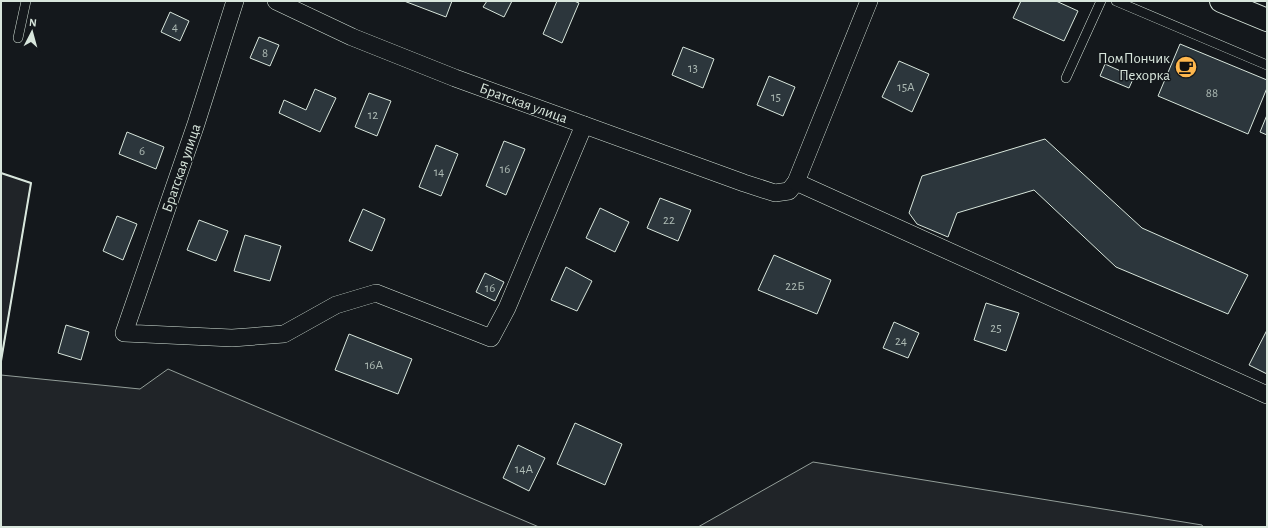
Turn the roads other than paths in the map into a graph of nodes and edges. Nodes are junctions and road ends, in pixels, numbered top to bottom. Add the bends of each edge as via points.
1 (26, 1) edge
2 (235, 1) edge
3 (276, 1) edge
4 (869, 1) edge
5 (1101, 1) edge
6 (1116, 1) edge
7 (1221, 1) edge
8 (1267, 20) edge
9 (18, 38) dead end
10 (1267, 65) edge
11 (1066, 78) dead end
12 (584, 125) junction
13 (796, 182) junction
14 (1267, 395) edge

1 - 9 lane
2 - 12 street, Братская улица via 196,124 124,333 232,338 284,334 336,304 376,293 491,338 507,308
3 - 12 street, Братская улица via 352,37
4 - 13 street
5 - 11 lane
6 - 10 lane
7 - 8 main road
12 - 13 street, Братская улица via 776,193 789,192
13 - 14 street

